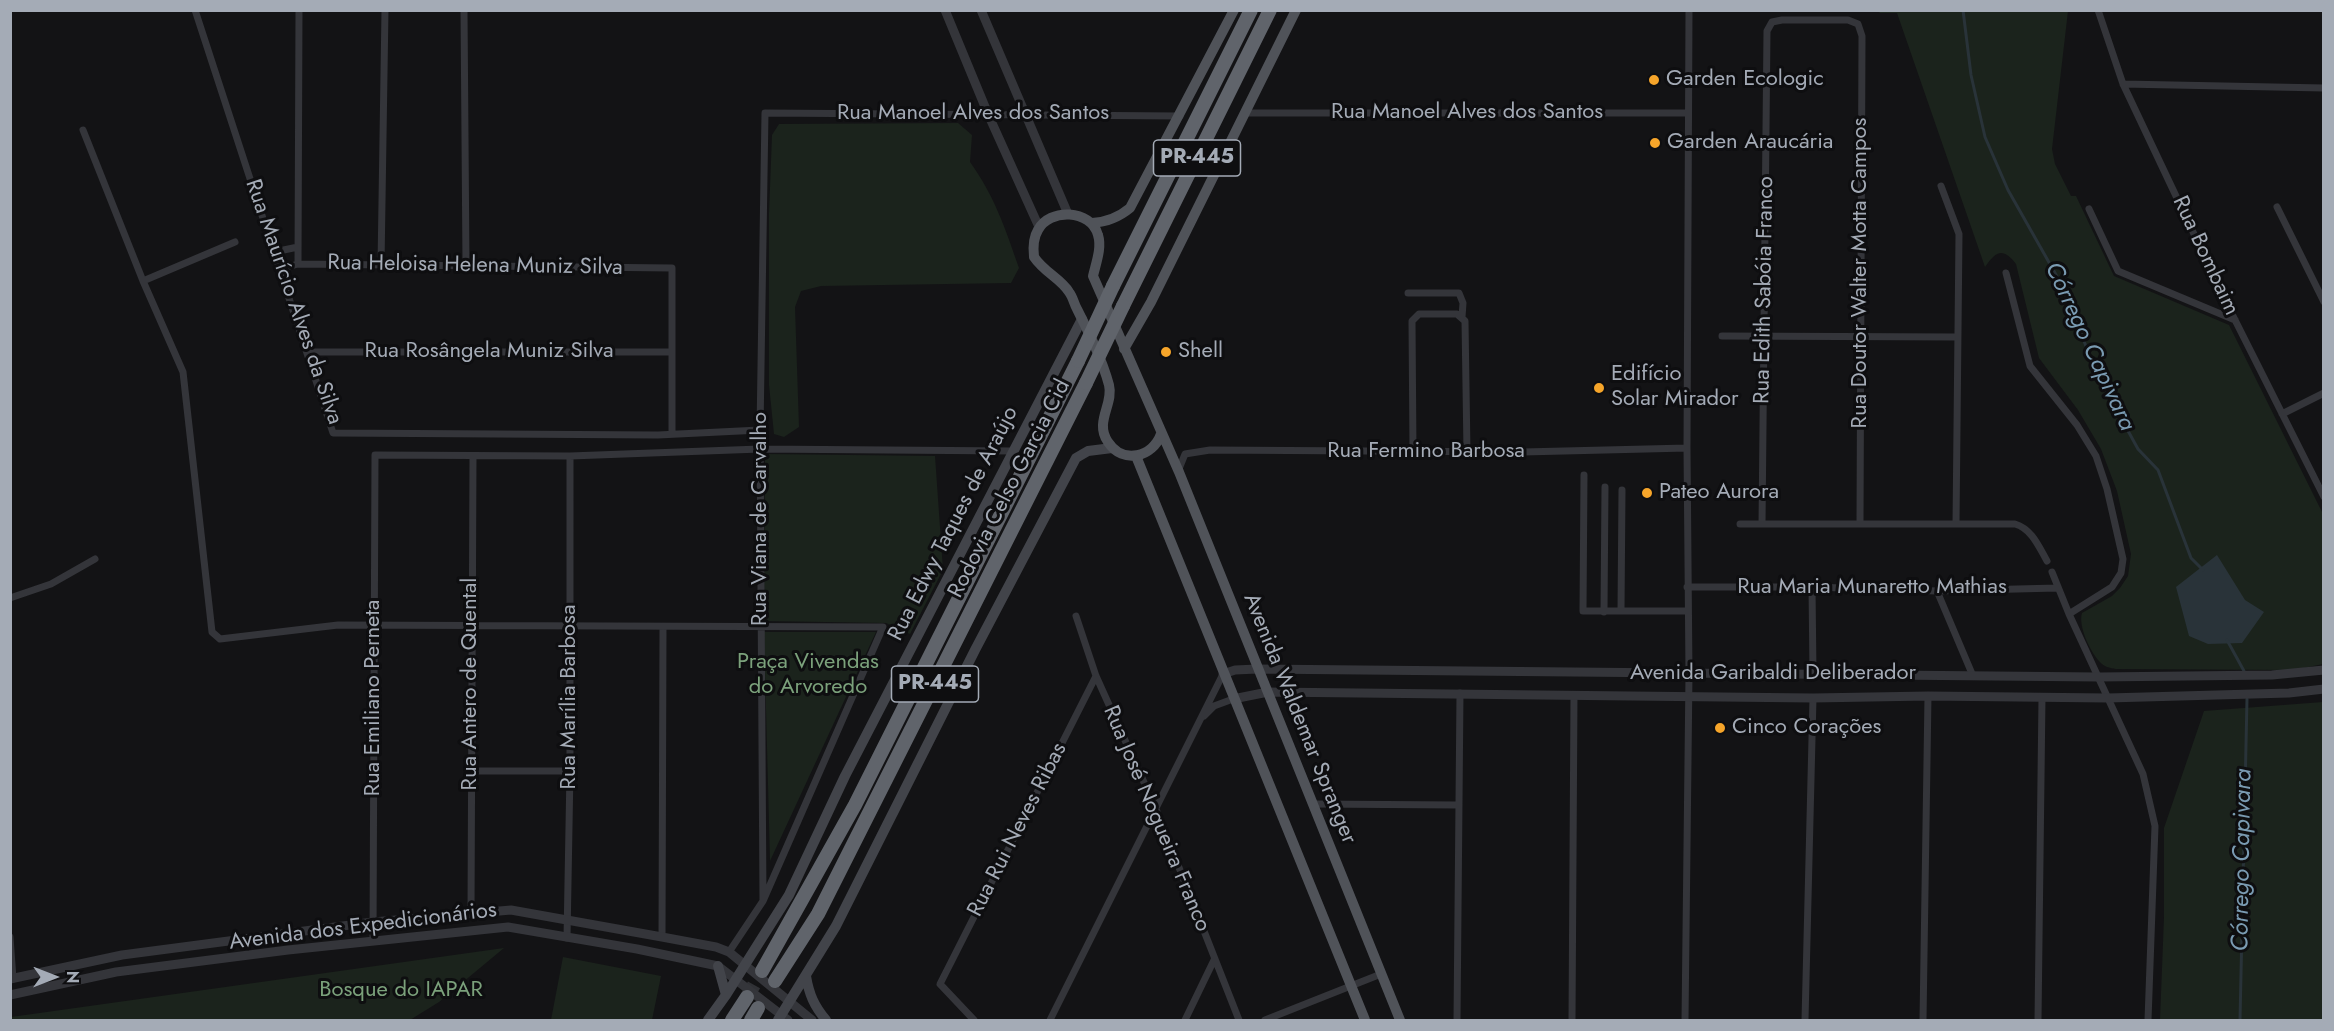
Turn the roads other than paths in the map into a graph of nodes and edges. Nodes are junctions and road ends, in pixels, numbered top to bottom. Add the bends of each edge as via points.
1 (195, 10) edge
2 (299, 10) edge
3 (385, 10) edge
4 (464, 10) edge
5 (945, 10) edge
6 (981, 10) edge
7 (1234, 10) edge
8 (1251, 10) edge
9 (1270, 10) edge
10 (1296, 10) edge
11 (1689, 10) edge
12 (2098, 10) edge
13 (1858, 24) joint
14 (2123, 84) junction
15 (2324, 88) edge
16 (765, 113) joint
17 (1245, 113) junction
18 (1688, 113) junction
19 (988, 114) junction
20 (1024, 115) junction
21 (1180, 116) junction
22 (83, 130) dead end
23 (1941, 186) dead end
24 (2277, 207) dead end
25 (2089, 209) dead end
26 (1068, 214) junction
27 (1092, 224) junction
28 (1039, 227) junction
29 (235, 242) dead end
30 (298, 247) junction
31 (274, 252) junction
32 (298, 264) junction
33 (381, 265) junction
34 (466, 266) junction
35 (280, 269) junction
36 (2006, 273) dead end
37 (142, 280) junction
38 (1408, 293) dead end
39 (2324, 303) edge
40 (1462, 317) junction
41 (1082, 319) junction
42 (2235, 320) junction
43 (1861, 335) junction
44 (1722, 336) dead end
45 (1764, 336) junction
46 (1957, 337) junction
47 (1124, 349) junction
48 (307, 352) junction
49 (672, 352) junction
50 (2324, 393) edge
51 (2282, 414) junction
52 (760, 430) junction
53 (672, 433) junction
54 (1161, 434) junction
55 (1112, 448) junction
56 (1687, 448) junction
57 (760, 449) junction
58 (1013, 451) junction
59 (1413, 452) junction
60 (1467, 452) junction
61 (473, 456) junction
62 (570, 456) junction
63 (1136, 456) junction
64 (1179, 472) junction
65 (1584, 475) dead end
66 (1605, 487) dead end
67 (1622, 490) dead end
68 (2324, 497) edge
69 (1860, 523) junction
70 (1740, 524) dead end
71 (1762, 524) junction
72 (1956, 524) junction
73 (95, 559) dead end
74 (2047, 561) dead end
75 (2052, 572) dead end
76 (1687, 587) junction
77 (1812, 587) junction
78 (2057, 588) junction
79 (1937, 591) junction
80 (10, 597) edge
81 (1621, 611) junction
82 (1688, 611) junction
83 (1604, 612) junction
84 (2068, 614) junction
85 (1076, 616) dead end
86 (374, 626) junction
87 (471, 626) junction
88 (570, 626) junction
89 (663, 627) junction
90 (761, 627) junction
91 (1257, 669) junction
92 (2324, 670) edge
93 (1813, 673) junction
94 (1223, 674) junction
95 (1689, 674) junction
96 (1096, 676) junction
97 (1973, 676) junction
98 (2099, 677) junction
99 (2324, 689) edge
100 (1268, 692) junction
101 (1460, 693) junction
102 (1574, 695) junction
103 (1688, 696) junction
104 (1928, 696) junction
105 (2042, 697) junction
106 (1813, 698) junction
107 (2108, 698) junction
108 (1233, 699) junction
109 (1200, 720) junction
110 (471, 771) junction
111 (570, 771) junction
112 (1313, 804) junction
113 (1458, 805) junction
114 (1156, 808) junction
115 (763, 901) junction
116 (471, 912) junction
117 (567, 919) junction
118 (373, 922) junction
119 (10, 937) edge
120 (662, 937) junction
121 (567, 938) junction
122 (373, 941) junction
123 (729, 952) junction
124 (1214, 960) junction
125 (745, 965) junction
126 (718, 966) junction
127 (762, 971) tunnel mouth
128 (1381, 974) junction
129 (806, 976) junction
130 (12, 979) edge
131 (736, 980) junction
132 (776, 981) tunnel mouth
133 (1351, 986) junction
134 (13, 994) edge
135 (726, 995) junction
136 (747, 997) tunnel mouth
137 (790, 1002) junction
138 (758, 1008) tunnel mouth
139 (783, 1019) edge
140 (708, 1020) edge
141 (732, 1020) edge
142 (751, 1020) edge
143 (812, 1020) edge
144 (826, 1020) edge
145 (974, 1020) edge
146 (1050, 1020) edge
147 (1185, 1020) edge
148 (1239, 1020) edge
149 (1265, 1020) edge
150 (1365, 1020) edge
151 (1400, 1020) edge
152 (1457, 1020) edge
153 (1572, 1020) edge
154 (1685, 1020) edge
155 (1805, 1020) edge
156 (1923, 1020) edge
157 (2038, 1020) edge
158 (2148, 1020) edge

1 - 31 street, Rua Maurício Alves da Silva
2 - 30 street
3 - 33 street
4 - 34 street
5 - 19 street
6 - 20 street
7 - 21 main road
8 - 127 highway, Rodovia Celso Garcia Cid / PR-445, bridge via 855,805
9 - 132 highway, Rodovia Celso Garcia Cid / PR-445, bridge via 818,914
10 - 17 main road
11 - 18 street
12 - 14 street, Rua Bombaim
13 - 43 street, Rua Doutor Walter Motta Campos via 1862,36
13 - 45 street, Rua Edith Sabóia Franco via 1848,20 1782,20 1772,22 1767,31
14 - 15 street
14 - 42 street, Rua Bombaim
16 - 19 street, Rua Manoel Alves dos Santos
16 - 52 street, Rua Viana de Carvalho
17 - 18 street, Rua Manoel Alves dos Santos
17 - 47 main road
18 - 56 street
19 - 20 street, Rua Manoel Alves dos Santos
19 - 28 street
20 - 21 street, Rua Manoel Alves dos Santos
20 - 26 street
21 - 27 main road via 1130,208 1106,222
22 - 37 street
23 - 46 street via 1959,234
24 - 39 street
25 - 42 street via 2118,271
26 - 27 main road via 1081,216
26 - 28 main road
27 - 47 main road, Avenida Waldemar Spranger via 1098,234 1099,252 1093,276
28 - 41 main road via 1034,257 1043,270 1070,292
29 - 37 street
30 - 31 street
30 - 32 street
31 - 35 street, Rua Maurício Alves da Silva
32 - 33 street, Rua Heloisa Helena Muniz Silva
32 - 35 street, Rua Heloisa Helena Muniz Silva
33 - 34 street, Rua Heloisa Helena Muniz Silva
34 - 49 street, Rua Heloisa Helena Muniz Silva via 672,268
35 - 48 street, Rua Maurício Alves da Silva
36 - 84 street via 2030,366 2077,424 2096,456 2123,559 2121,573 2112,587
37 - 86 street via 183,372 212,632 220,639 338,626
38 - 40 street via 1459,293
40 - 59 street via 1419,314 1412,321
40 - 60 street
41 - 55 main road via 1110,387 1103,427
41 - 58 main road, Rua Edwy Taques de Araújo
42 - 51 street, Rua Bombaim
43 - 45 street
43 - 46 street
43 - 69 street, Rua Doutor Walter Motta Campos
44 - 45 street
45 - 71 street, Rua Edith Sabóia Franco
46 - 72 street
47 - 54 main road, Avenida Waldemar Spranger
48 - 49 street, Rua Rosângela Muniz Silva
48 - 53 street, Rua Maurício Alves da Silva via 333,433
49 - 53 street
50 - 51 street
51 - 68 street, Rua Bombaim
52 - 53 street, Rua Maurício Alves da Silva
52 - 57 street, Rua Viana de Carvalho
54 - 63 main road via 1156,446
54 - 64 main road, Avenida Waldemar Spranger
55 - 63 main road
55 - 129 main road via 1088,451 1076,458 836,926
56 - 60 street, Rua Fermino Barbosa
56 - 76 street
57 - 58 street
57 - 62 street
57 - 90 street, Rua Viana de Carvalho
58 - 125 main road, Rua Edwy Taques de Araújo via 845,776 799,876
59 - 60 street, Rua Fermino Barbosa
59 - 64 street, Rua Fermino Barbosa via 1192,452 1185,454
61 - 62 street
61 - 86 street, Rua Emiliano Perneta via 375,455
61 - 87 street, Rua Antero de Quental
62 - 88 street, Rua Marília Barbosa
63 - 94 main road
64 - 91 main road, Avenida Waldemar Spranger
65 - 83 street via 1583,611
66 - 83 street
67 - 81 street
69 - 71 street
69 - 72 street
70 - 71 street
72 - 74 street via 2022,526
73 - 80 street via 51,585
75 - 78 street
76 - 77 street, Rua Maria Munaretto Mathias
76 - 82 street
77 - 79 street, Rua Maria Munaretto Mathias
77 - 93 street
78 - 79 street, Rua Maria Munaretto Mathias
78 - 84 street
79 - 97 street
81 - 82 street
81 - 83 street
82 - 95 street
84 - 98 street
85 - 96 street, Rua José Nogueira Franco
86 - 87 street
86 - 118 street, Rua Emiliano Perneta
87 - 88 street
87 - 110 street, Rua Antero de Quental
88 - 89 street
88 - 111 street, Rua Marília Barbosa
89 - 90 street
89 - 120 street
90 - 115 street, Rua Viana de Carvalho
90 - 115 street via 883,627
91 - 94 street, Avenida Garibaldi Deliberador
91 - 95 street, Avenida Garibaldi Deliberador
91 - 100 main road, Avenida Waldemar Spranger
92 - 98 street, Avenida Garibaldi Deliberador via 2272,675
93 - 95 street, Avenida Garibaldi Deliberador
93 - 97 street, Avenida Garibaldi Deliberador
94 - 108 main road
94 - 109 street
95 - 103 street
96 - 114 street, Rua José Nogueira Franco
96 - 145 street, Rua Rui Neves Ribas via 940,984
97 - 98 street, Avenida Garibaldi Deliberador
98 - 107 street
99 - 107 street, Avenida Garibaldi Deliberador
100 - 101 street, Avenida Garibaldi Deliberador
100 - 108 street, Avenida Garibaldi Deliberador
100 - 112 main road, Avenida Waldemar Spranger
101 - 102 street, Avenida Garibaldi Deliberador
101 - 113 street
102 - 103 street, Avenida Garibaldi Deliberador
102 - 153 street
103 - 106 street, Avenida Garibaldi Deliberador
103 - 154 street
104 - 105 street, Avenida Garibaldi Deliberador
104 - 106 street, Avenida Garibaldi Deliberador
104 - 156 street
105 - 107 street, Avenida Garibaldi Deliberador
105 - 157 street
106 - 155 street
107 - 158 street via 2143,774 2155,826
108 - 109 street via 1214,706
108 - 133 main road
109 - 114 street
110 - 111 street
110 - 116 street, Rua Antero de Quental
111 - 117 street, Rua Marília Barbosa
112 - 113 street
112 - 128 main road, Avenida Waldemar Spranger
113 - 152 street
114 - 124 street, Rua José Nogueira Franco
114 - 146 street
115 - 123 street
116 - 117 street, Avenida dos Expedicionários via 511,910
116 - 118 street, Avenida dos Expedicionários
117 - 120 street, Avenida dos Expedicionários
117 - 121 street, Rua Marília Barbosa
118 - 122 street, Rua Emiliano Perneta
118 - 130 street, Avenida dos Expedicionários via 122,955
119 - 130 street
120 - 123 street, Avenida dos Expedicionários
121 - 122 street, Avenida dos Expedicionários via 508,927
121 - 126 street, Avenida dos Expedicionários
122 - 134 street, Avenida dos Expedicionários via 116,972
123 - 125 street, Avenida dos Expedicionários
124 - 147 street
124 - 148 street, Rua José Nogueira Franco
125 - 131 main road
125 - 137 street, Avenida dos Expedicionários
126 - 131 street, Avenida dos Expedicionários
126 - 135 main road
128 - 133 street
128 - 151 main road, Avenida Waldemar Spranger
129 - 137 main road
129 - 144 main road via 816,1009
130 - 134 street
131 - 135 main road
131 - 139 street, Avenida dos Expedicionários
133 - 149 street
133 - 150 main road
135 - 140 main road
136 - 141 highway
137 - 139 main road
137 - 143 street, Avenida dos Expedicionários
138 - 142 highway

